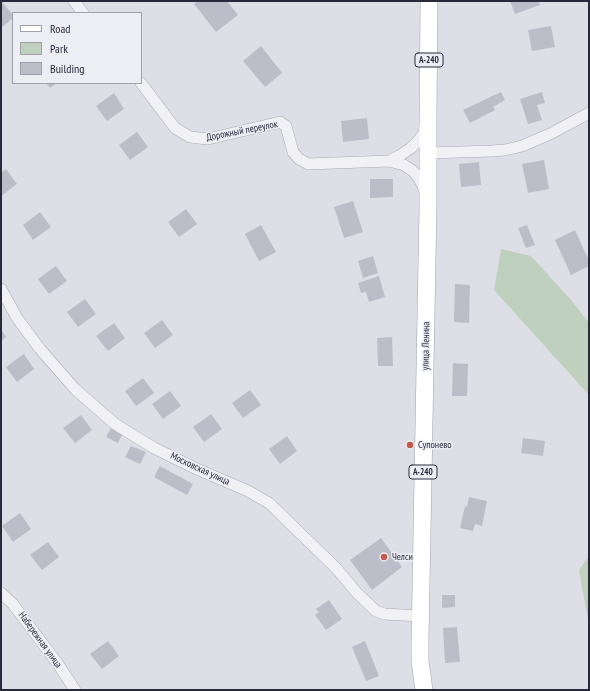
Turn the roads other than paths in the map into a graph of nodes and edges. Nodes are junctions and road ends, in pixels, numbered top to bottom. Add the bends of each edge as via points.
1 (74, 1) edge
2 (430, 1) edge
3 (82, 12) edge
4 (142, 84) edge
5 (589, 113) edge
6 (428, 118) junction
7 (428, 153) junction
8 (389, 161) junction
9 (428, 204) junction
10 (1, 289) edge
11 (1, 593) edge
12 (420, 616) junction
13 (75, 690) edge
14 (424, 690) edge

1 - 3 street
2 - 6 main road, улица Ленина / А-240
4 - 8 street, Дорожный переулок via 175,128 190,137 208,139 280,122 286,126 293,152 299,160 308,164
5 - 7 street via 522,146 492,151
6 - 7 main road, улица Ленина / А-240
6 - 8 street via 419,140
7 - 9 main road, улица Ленина / А-240
8 - 9 street via 404,165 413,171 424,187
9 - 12 main road, улица Ленина / А-240
10 - 12 street, Московская улица via 17,318 40,349 75,389 115,424 154,448 269,503 376,611 384,614
11 - 13 street, Набережная улица via 12,603
12 - 14 main road, улица Ленина / А-240 via 420,661

